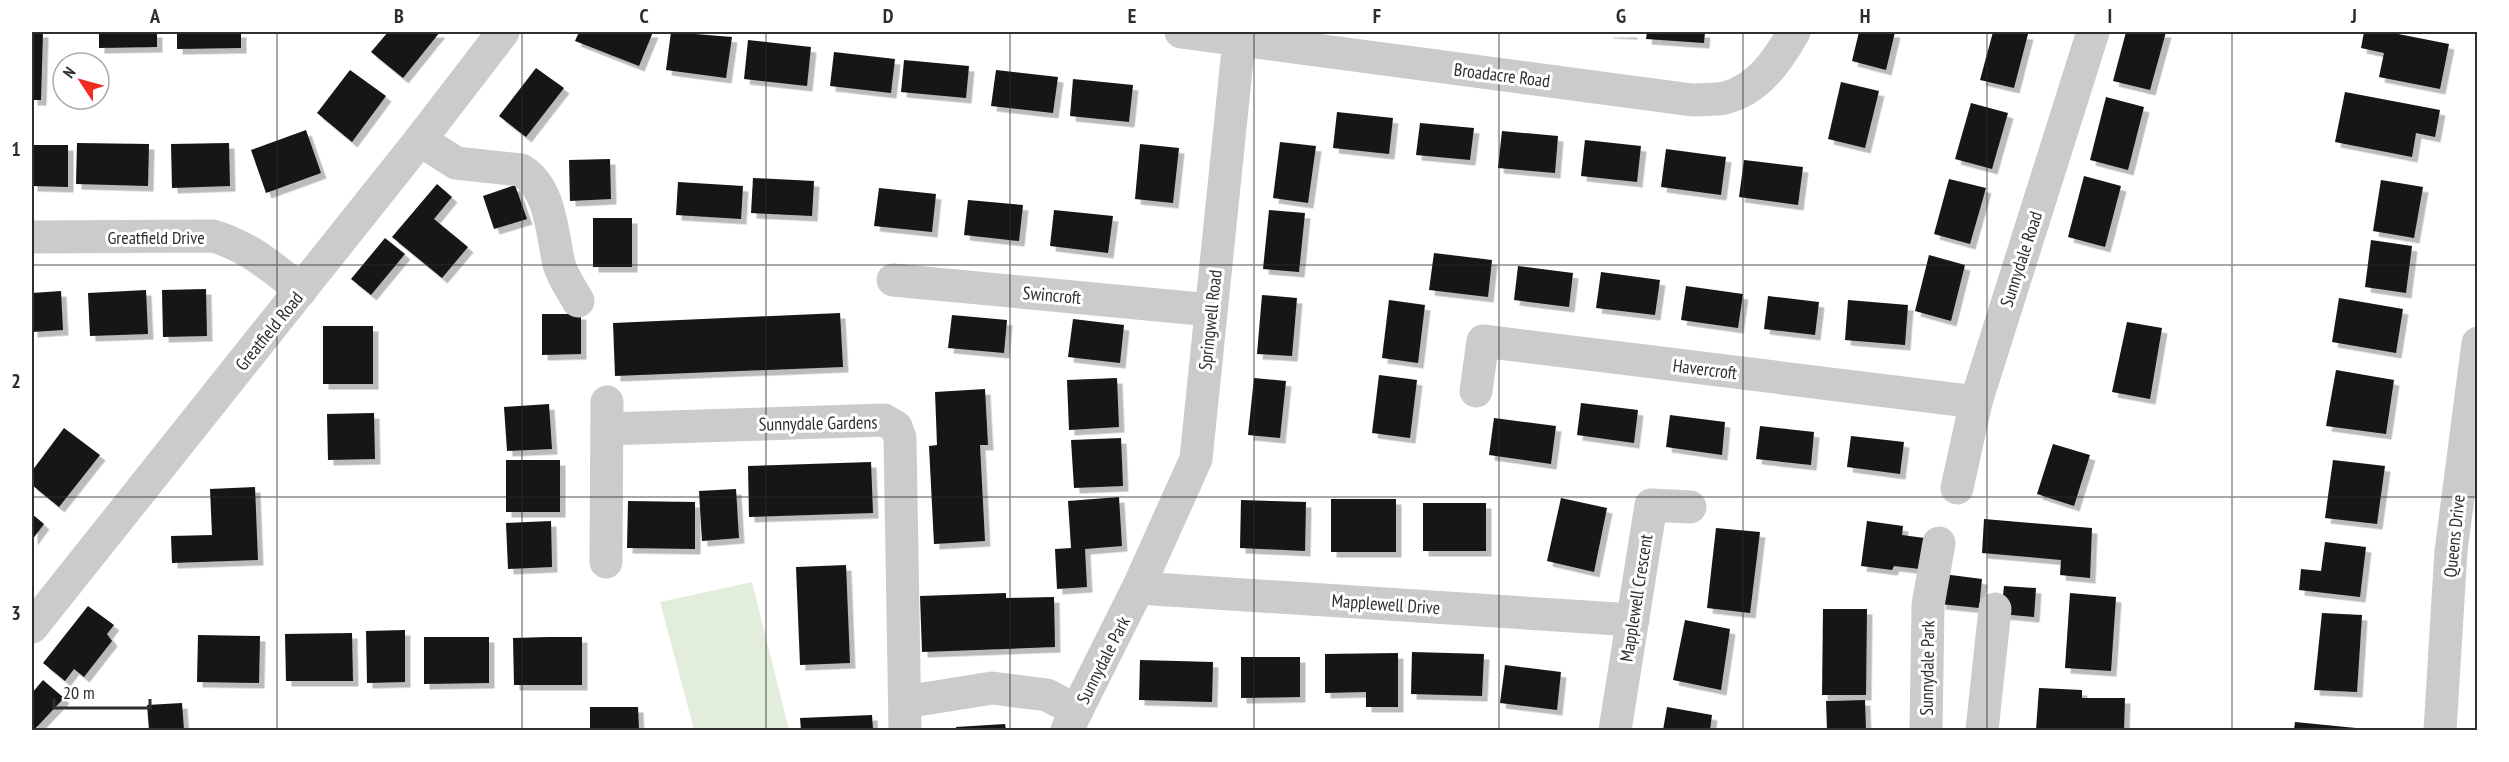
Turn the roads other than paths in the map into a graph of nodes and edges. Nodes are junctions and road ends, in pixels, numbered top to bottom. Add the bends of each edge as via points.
1 (503, 32) edge
2 (1181, 32) edge
3 (1794, 32) edge
4 (2093, 32) edge
5 (1239, 40) junction
6 (420, 140) junction
7 (32, 237) edge
8 (893, 280) dead end
9 (302, 290) junction
10 (578, 301) dead end
11 (1211, 310) junction
12 (2478, 343) edge
13 (1476, 391) dead end
14 (1976, 402) junction
15 (1957, 488) dead end
16 (1690, 507) dead end
17 (1939, 543) dead end
18 (2464, 552) edge
19 (606, 561) dead end
20 (1138, 588) junction
21 (1995, 609) dead end
22 (1633, 620) junction
23 (32, 627) edge
24 (905, 716) edge
25 (1072, 721) edge
26 (1615, 730) edge
27 (1926, 730) edge
28 (1982, 730) edge
29 (2440, 730) edge

1 - 6 street, Greatfield Road
2 - 5 street, Broadacre Road
3 - 5 street, Broadacre Road via 1777,62 1753,84 1725,98 1692,100
4 - 14 street, Sunnydale Road
5 - 11 street, Springwell Road
6 - 9 street, Greatfield Road
6 - 10 street via 456,164 528,174 544,200 559,265
7 - 9 street, Greatfield Drive via 213,236 252,252
8 - 11 street, Swincroft
9 - 23 street, Greatfield Road
11 - 20 street, Springwell Road via 1196,459
12 - 18 street, Queens Drive
13 - 14 street, Havercroft via 1483,341
14 - 15 street, Sunnydale Road
16 - 22 street, Mapplewell Crescent via 1651,505
17 - 27 street, Sunnydale Park via 1928,605
18 - 29 street, Queens Drive
19 - 24 street, Sunnydale Gardens via 607,416 884,420 896,427 900,438
20 - 22 street, Mapplewell Drive
20 - 25 street, Sunnydale Park
21 - 28 street
22 - 26 street, Mapplewell Crescent
24 - 25 street, Sunnydale Gardens via 992,687 1047,694

